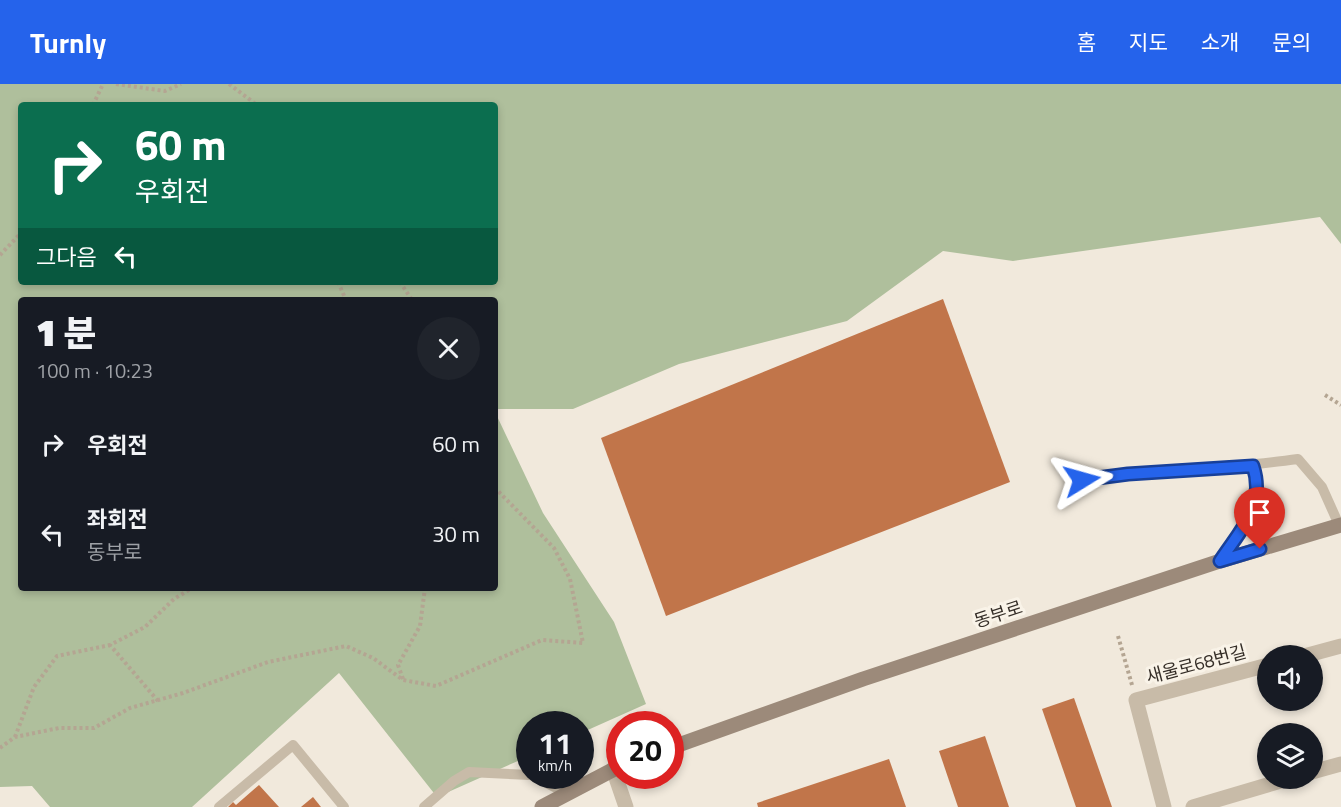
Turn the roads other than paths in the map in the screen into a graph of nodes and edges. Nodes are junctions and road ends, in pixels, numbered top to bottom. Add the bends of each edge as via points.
1 (1253, 466) junction
2 (1082, 480) dead end
3 (1340, 528) edge
4 (1220, 561) junction
5 (1341, 646) edge
6 (1323, 651) edge
7 (1257, 668) edge
8 (684, 743) edge
9 (1341, 764) edge
10 (1323, 769) edge
11 (606, 773) edge
12 (516, 774) edge
13 (1257, 788) edge
14 (558, 789) edge
15 (621, 789) edge
16 (566, 793) junction
17 (219, 807) edge
18 (345, 807) edge
19 (424, 807) edge
20 (542, 807) edge
21 (626, 807) edge
22 (1164, 807) edge
23 (1193, 807) edge

1 - 2 lane
1 - 3 lane via 1298,459 1322,487
1 - 4 lane via 1259,483 1254,510
3 - 4 main road, 동부로
4 - 8 main road, 동부로 via 863,679
5 - 6 street
7 - 22 street, 새울로68번길 via 1136,700
9 - 10 street
11 - 16 main road
12 - 19 lane via 469,772
13 - 23 street
14 - 16 lane
15 - 21 street
16 - 20 main road
17 - 18 lane via 293,745

